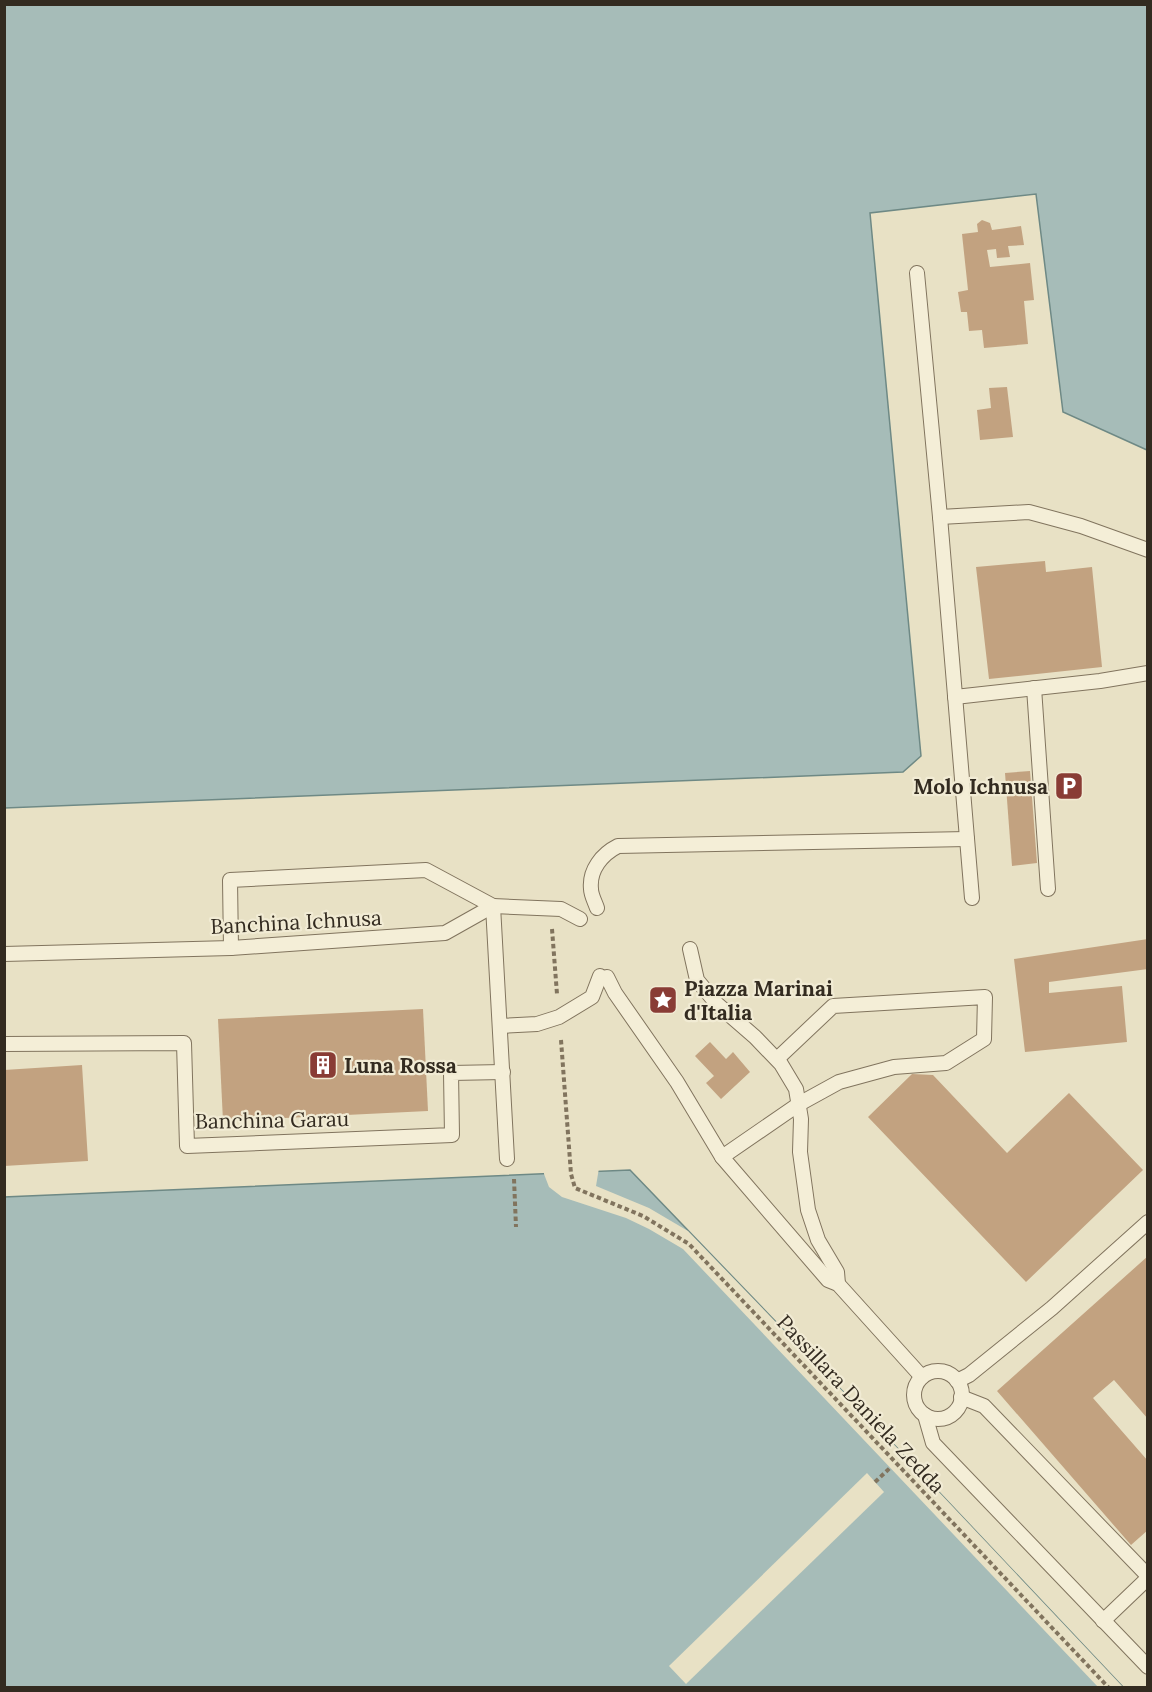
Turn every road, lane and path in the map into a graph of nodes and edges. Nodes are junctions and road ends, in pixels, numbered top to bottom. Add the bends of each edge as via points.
1 (917, 273) dead end
2 (940, 517) junction
3 (1148, 550) edge
4 (1148, 673) edge
5 (1034, 688) junction
6 (955, 697) junction
7 (967, 839) junction
8 (1048, 889) dead end
9 (972, 898) dead end
10 (493, 906) junction
11 (597, 908) dead end
12 (580, 919) dead end
13 (231, 948) junction
14 (690, 949) dead end
15 (4, 954) edge
16 (501, 1026) junction
17 (4, 1044) edge
18 (777, 1059) junction
19 (503, 1072) junction
20 (799, 1104) junction
21 (722, 1157) junction
22 (507, 1159) dead end
23 (571, 1174) dead end
24 (514, 1175) dead end
25 (1148, 1222) edge
26 (516, 1227) dead end
27 (838, 1284) junction
28 (922, 1377) junction
29 (957, 1381) junction
30 (961, 1397) junction
31 (925, 1415) junction
32 (891, 1467) dead end
33 (875, 1482) dead end
34 (1148, 1577) edge
35 (1103, 1621) junction
36 (1148, 1667) edge
37 (1109, 1688) edge

1 - 2 lane
2 - 3 lane via 1029,512
2 - 6 lane
4 - 5 lane
5 - 6 lane
5 - 8 lane
6 - 7 lane
7 - 9 lane
7 - 11 lane via 618,846 606,852 597,864 591,889
10 - 12 lane via 561,909
10 - 13 lane, Banchina Ichnusa via 444,933
10 - 13 lane via 426,870 230,880
10 - 16 lane
13 - 15 lane, Banchina Ichnusa
14 - 18 lane via 697,980 717,1004
16 - 19 lane
16 - 21 lane via 537,1024 559,1017 592,997 603,977 677,1082
17 - 19 lane, Banchina Garau via 184,1043 187,1146 452,1135 451,1073
18 - 20 lane via 796,1089
18 - 20 lane via 833,1006 985,997 984,1039 946,1064 894,1067 839,1082
19 - 22 lane
20 - 21 lane
20 - 27 lane via 800,1152 808,1210 818,1240 837,1272
21 - 27 lane via 828,1280
23 - 37 path, Passillara Daniela Zedda via 576,1188 643,1216 690,1244
24 - 26 path
25 - 29 lane via 1052,1308
27 - 28 lane
28 - 29 lane via 938,1371
28 - 31 lane via 914,1395
29 - 30 lane
30 - 31 lane via 960,1405 948,1417
30 - 34 lane via 984,1406
31 - 35 lane via 933,1443
32 - 33 path
34 - 35 lane
35 - 36 lane

